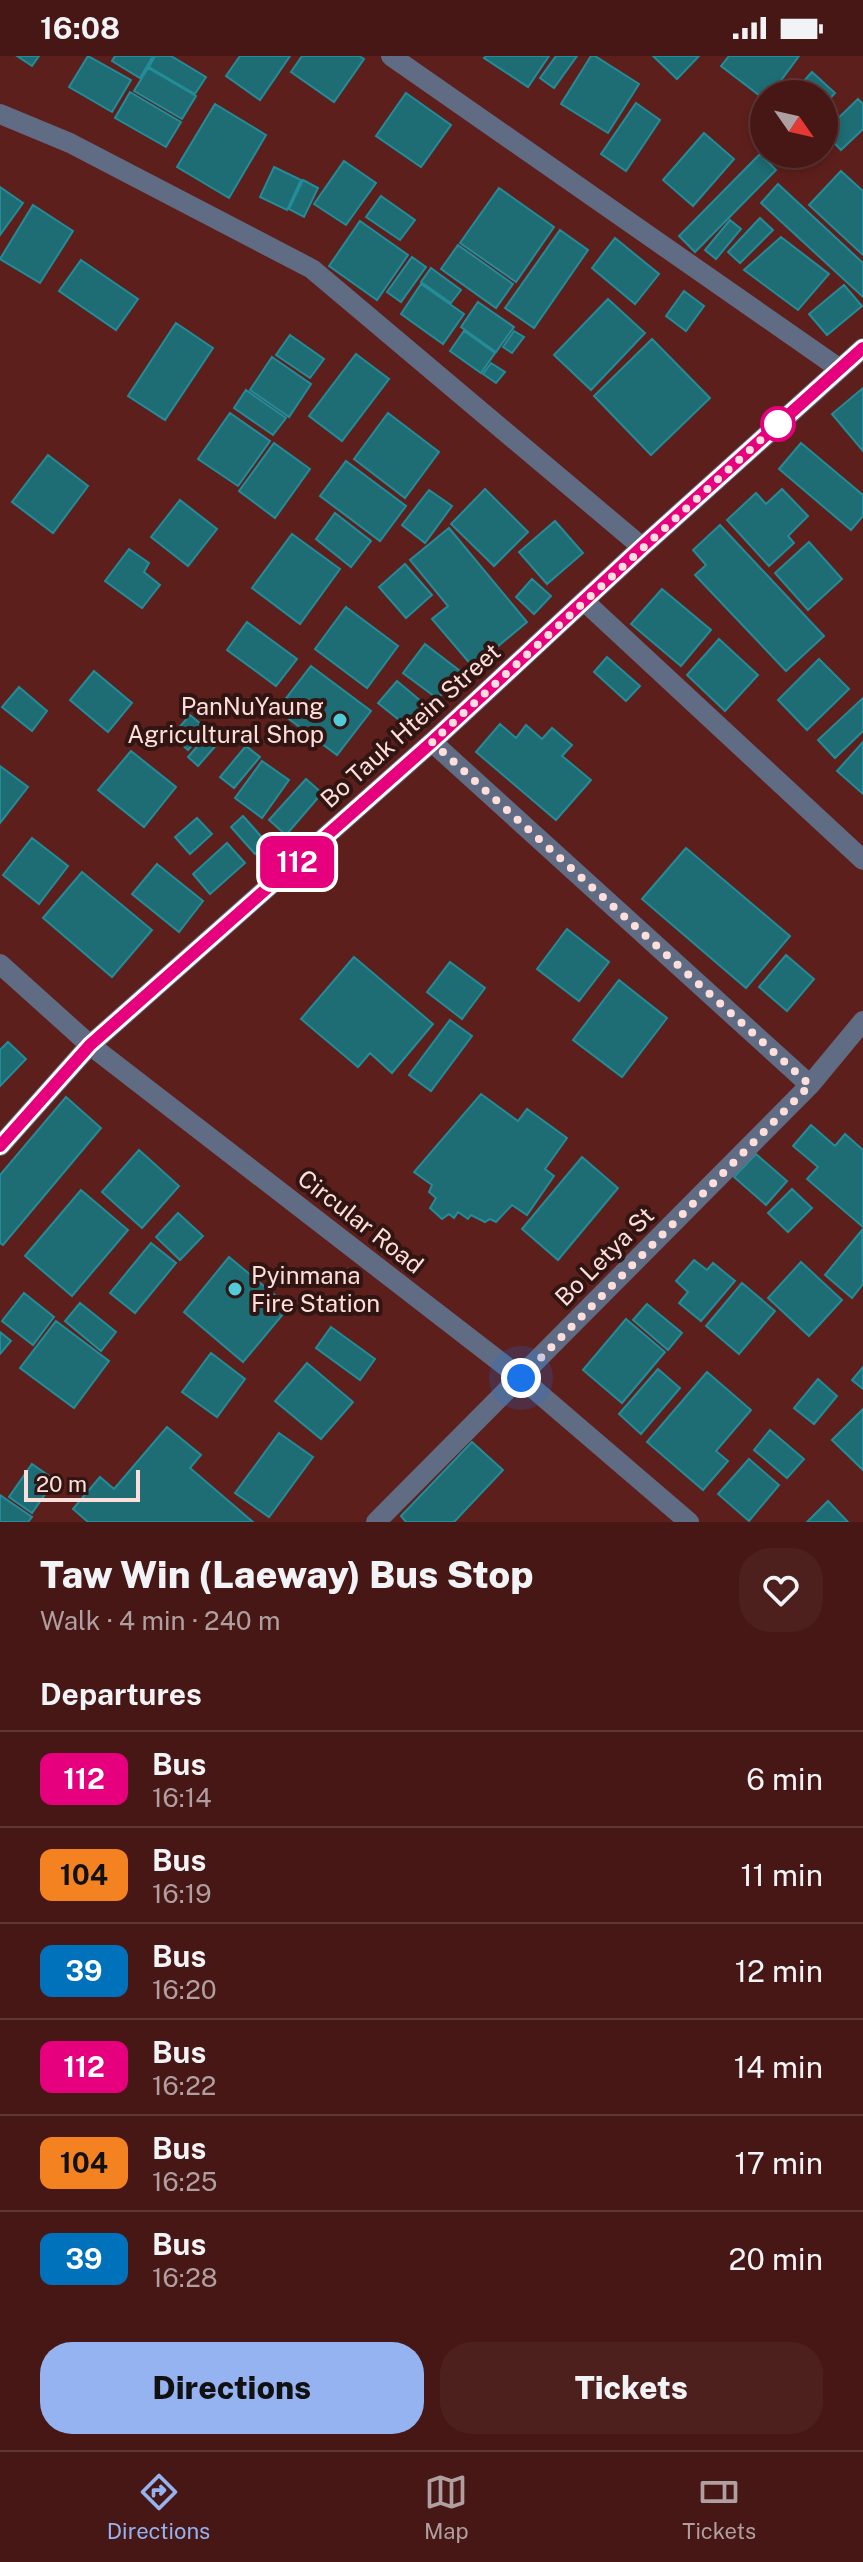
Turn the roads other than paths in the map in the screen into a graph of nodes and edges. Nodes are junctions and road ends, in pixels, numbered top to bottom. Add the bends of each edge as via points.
1 (391, 56) edge
2 (0, 114) edge
3 (863, 348) edge
4 (840, 369) junction
5 (642, 547) junction
6 (584, 601) junction
7 (432, 742) junction
8 (863, 860) edge
9 (0, 964) edge
10 (863, 1021) edge
11 (90, 1045) junction
12 (810, 1085) junction
13 (0, 1146) edge
14 (521, 1378) junction
15 (376, 1522) edge
16 (689, 1522) edge

1 - 4 street
2 - 5 street via 70,143 312,269
3 - 4 street, Bo Tauk Htein Street
4 - 5 street, Bo Tauk Htein Street
5 - 6 street, Bo Tauk Htein Street
6 - 7 street, Bo Tauk Htein Street
6 - 8 street
7 - 11 street, Bo Tauk Htein Street
7 - 12 street
9 - 11 street, Circular Road
10 - 12 street, Bo Letya St
11 - 13 street, Bo Tauk Htein Street
11 - 14 street, Circular Road
12 - 14 street, Bo Letya St
14 - 15 street, Bo Letya St
14 - 16 street, Circular Road

